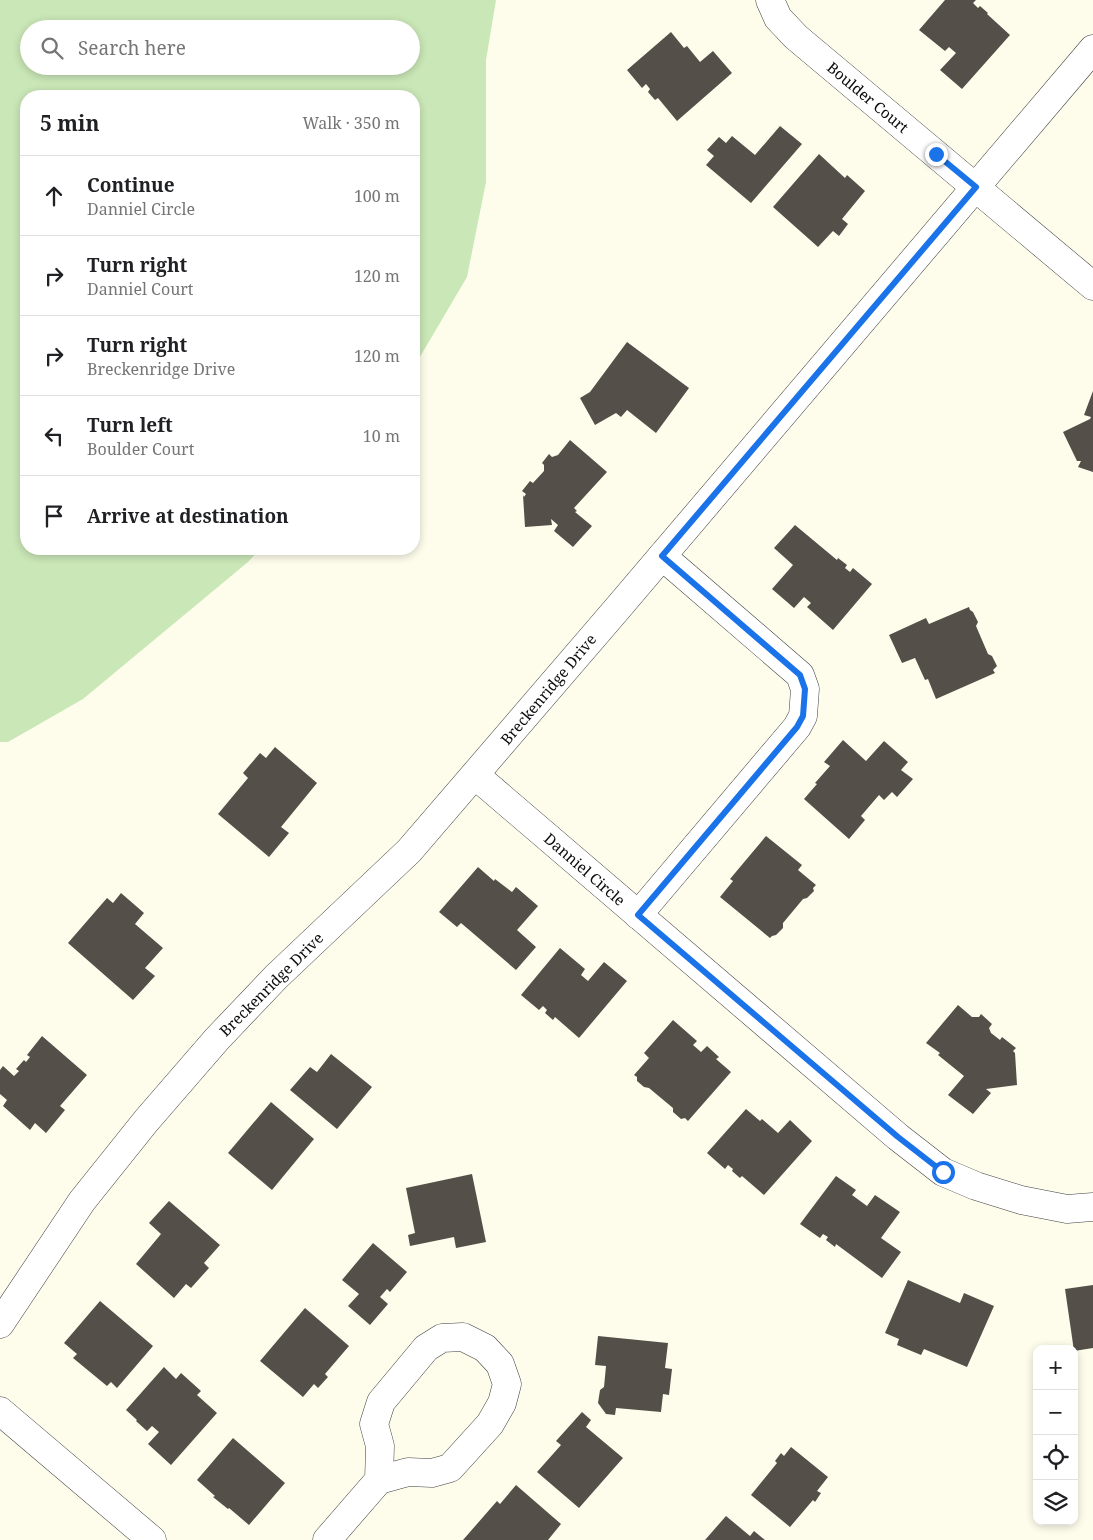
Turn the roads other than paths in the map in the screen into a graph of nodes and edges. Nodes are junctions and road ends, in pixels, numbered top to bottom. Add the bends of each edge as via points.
1 (770, 0) edge
2 (1093, 49) edge
3 (976, 187) junction
4 (1093, 286) edge
5 (662, 556) junction
6 (475, 775) junction
7 (638, 915) junction
8 (1093, 1207) edge
9 (0, 1324) edge
10 (0, 1411) edge
11 (379, 1480) junction
12 (152, 1540) edge
13 (327, 1540) edge

1 - 3 street, Boulder Court via 778,18 796,37
2 - 3 street, Breckenridge Drive
3 - 4 street, Boulder Court
3 - 5 street, Breckenridge Drive
5 - 6 street, Breckenridge Drive
5 - 7 street via 800,675 805,686 803,716
6 - 7 street, Danniel Circle
6 - 9 street, Breckenridge Drive via 409,851 276,977 158,1107 82,1201
7 - 8 street, Danniel Circle via 943,1172 1020,1200 1067,1209
10 - 12 street
11 - 11 street via 408,1472 432,1473 450,1468 490,1424 502,1403 507,1384 500,1364 485,1348 463,1337 442,1338 426,1348 381,1402 374,1424 380,1446
11 - 13 street

